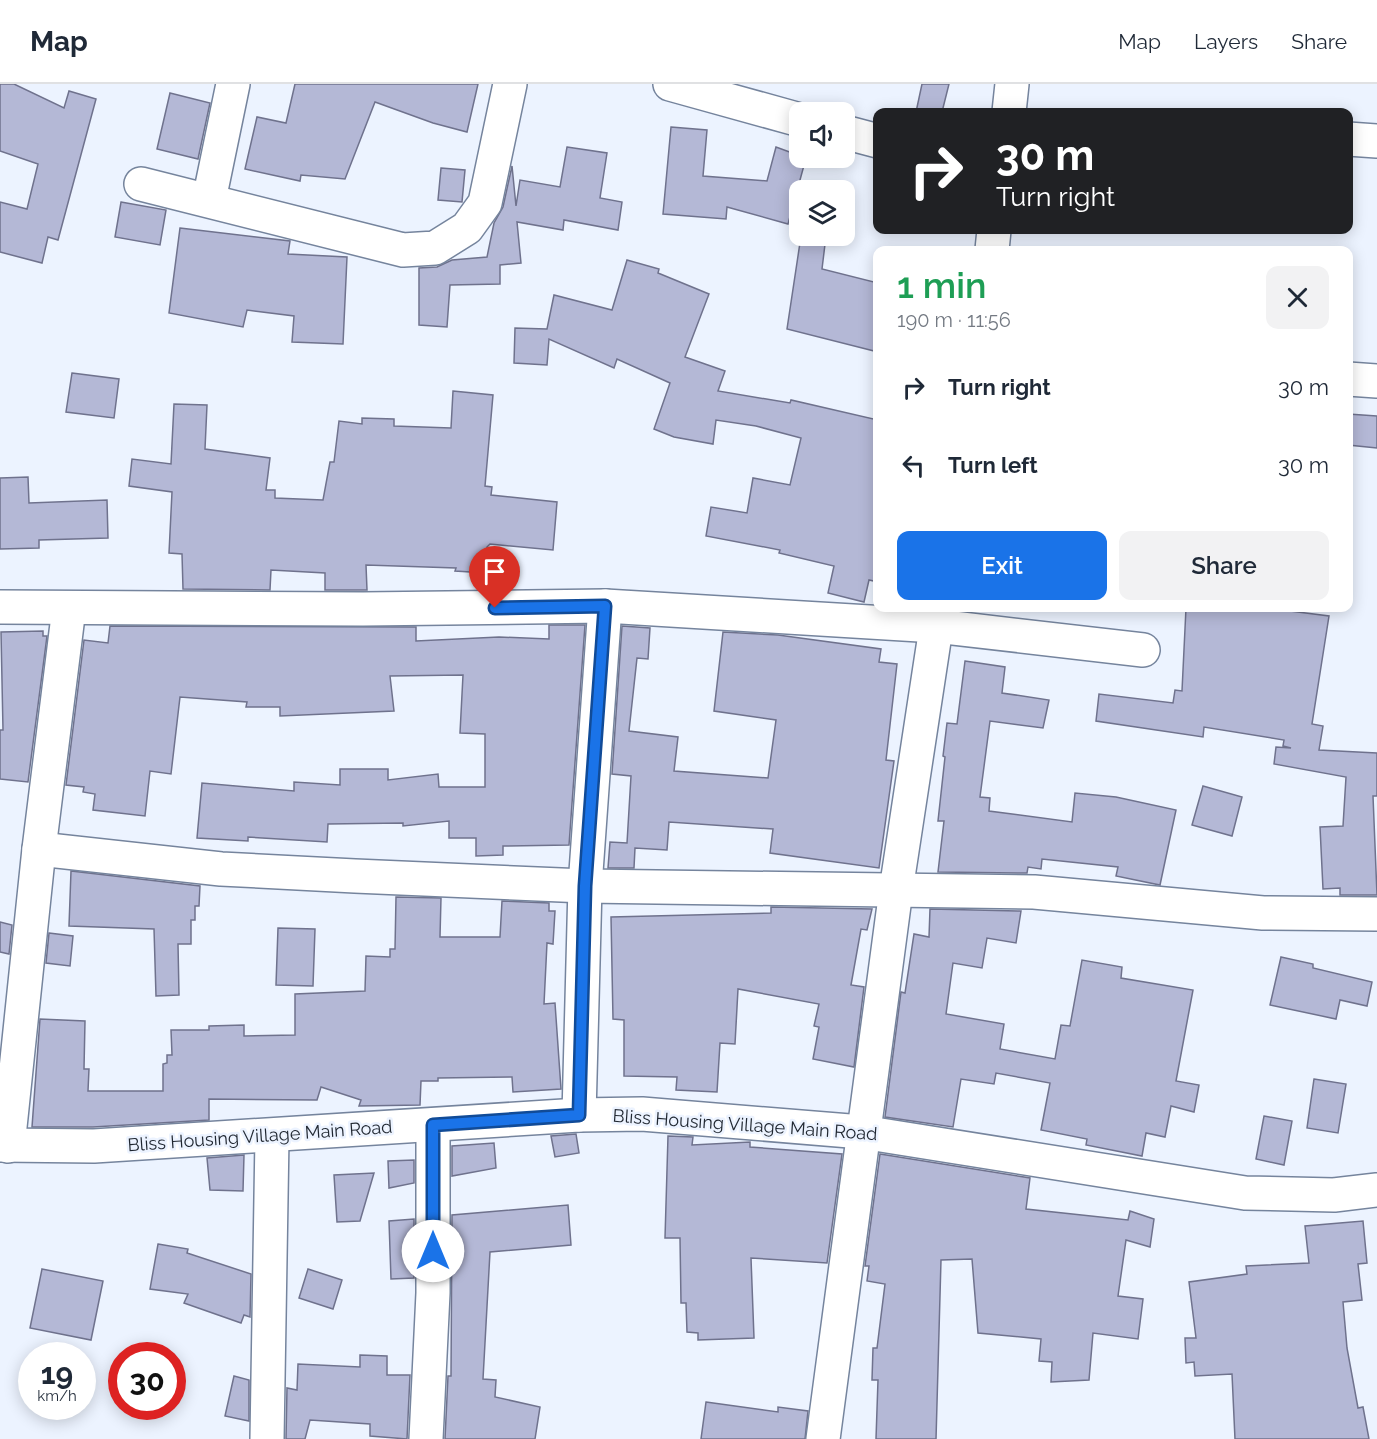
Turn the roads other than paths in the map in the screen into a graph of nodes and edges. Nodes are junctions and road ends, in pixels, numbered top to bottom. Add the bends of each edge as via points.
1 (234, 84) edge
2 (510, 84) edge
3 (670, 84) edge
4 (1012, 84) edge
5 (1009, 108) edge
6 (789, 117) edge
7 (855, 135) edge
8 (873, 140) edge
9 (1353, 140) edge
10 (1377, 141) edge
11 (141, 184) dead end
12 (209, 200) junction
13 (1353, 379) edge
14 (1377, 381) edge
15 (605, 606) junction
16 (0, 607) edge
17 (69, 608) junction
18 (938, 617) edge
19 (1143, 650) dead end
20 (39, 849) junction
21 (585, 886) junction
22 (896, 890) junction
23 (1377, 914) edge
24 (579, 1115) junction
25 (433, 1125) junction
26 (862, 1132) junction
27 (272, 1137) junction
28 (4, 1146) edge
29 (1377, 1190) edge
30 (267, 1439) edge
31 (426, 1439) edge
32 (823, 1439) edge

1 - 12 street
2 - 12 street via 485,203 467,228 435,248 403,250
3 - 6 street
4 - 5 street
7 - 8 street
9 - 10 street
11 - 12 street
13 - 14 street
15 - 17 street
15 - 18 street
15 - 21 street
16 - 17 street
17 - 20 street
18 - 19 street
18 - 22 street
20 - 21 street via 221,869
20 - 28 street
21 - 22 street
21 - 24 street
22 - 23 street via 1034,892 1263,913
22 - 26 street
24 - 25 street, Bliss Housing Village Main Road
24 - 26 street, Bliss Housing Village Main Road via 642,1114
25 - 27 street, Bliss Housing Village Main Road
25 - 31 street via 433,1293
26 - 29 street, Bliss Housing Village Main Road via 1245,1193 1334,1195
26 - 32 street
27 - 28 street, Bliss Housing Village Main Road via 94,1146
27 - 30 street

